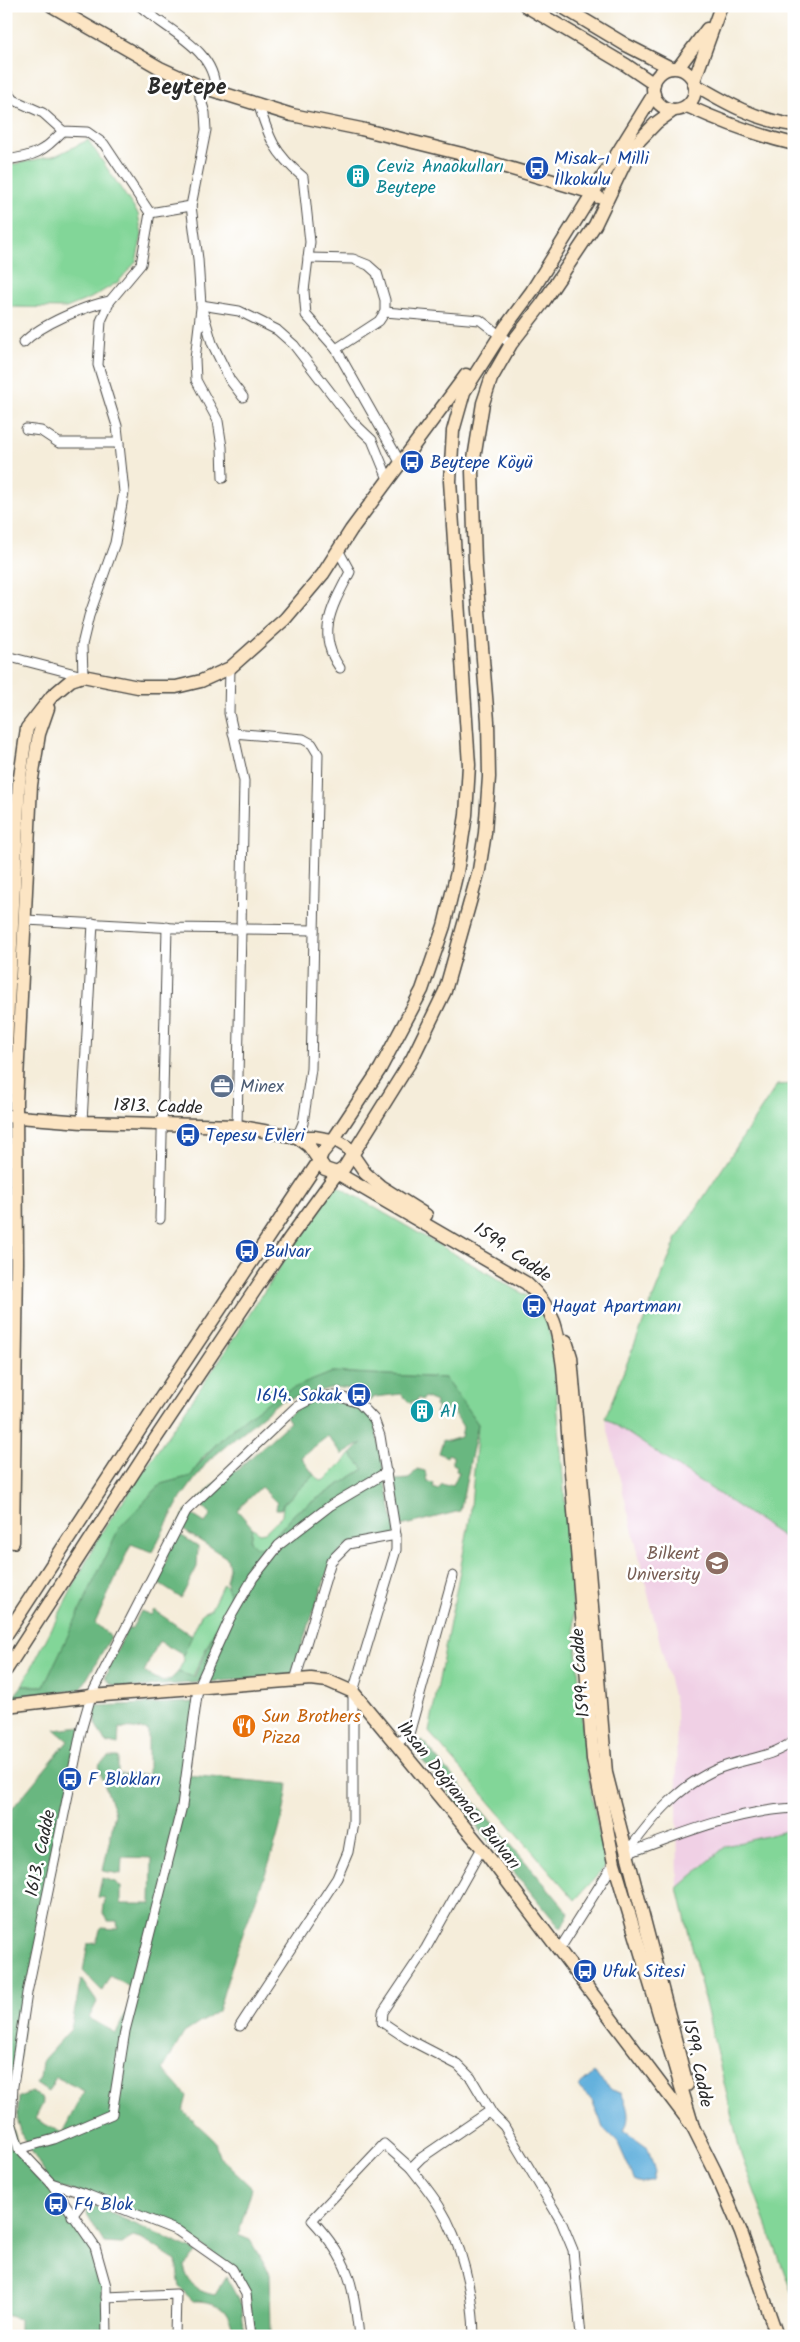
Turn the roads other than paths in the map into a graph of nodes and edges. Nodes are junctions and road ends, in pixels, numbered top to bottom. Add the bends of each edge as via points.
1 (52, 6) edge
2 (140, 6) edge
3 (526, 6) edge
4 (561, 6) edge
5 (720, 10) edge
6 (674, 68) junction
7 (694, 82) junction
8 (199, 86) junction
9 (654, 89) junction
10 (6, 90) edge
11 (215, 90) junction
12 (258, 103) junction
13 (687, 106) junction
14 (674, 110) junction
15 (794, 125) edge
16 (63, 130) junction
17 (794, 144) edge
18 (6, 160) edge
19 (593, 192) junction
20 (605, 202) junction
21 (191, 206) junction
22 (150, 213) junction
23 (308, 258) junction
24 (110, 302) junction
25 (201, 305) junction
26 (385, 312) junction
27 (500, 334) junction
28 (23, 343) dead end
29 (511, 344) junction
30 (336, 349) junction
31 (476, 372) junction
32 (491, 379) junction
33 (243, 397) dead end
34 (26, 429) dead end
35 (119, 443) junction
36 (400, 462) junction
37 (222, 478) dead end
38 (388, 479) junction
39 (338, 550) junction
40 (6, 656) edge
41 (230, 668) junction
42 (340, 668) dead end
43 (84, 676) junction
44 (52, 696) junction
45 (233, 733) junction
46 (26, 920) junction
47 (93, 924) junction
48 (167, 927) junction
49 (242, 928) junction
50 (314, 930) junction
51 (6, 1045) edge
52 (11, 1116) edge
53 (82, 1122) junction
54 (162, 1123) junction
55 (238, 1126) junction
56 (297, 1137) junction
57 (333, 1140) junction
58 (352, 1153) junction
59 (319, 1161) junction
60 (337, 1173) junction
61 (160, 1219) dead end
62 (11, 1463) edge
63 (387, 1472) junction
64 (396, 1535) junction
65 (13, 1542) dead end
66 (453, 1576) dead end
67 (6, 1635) edge
68 (6, 1670) edge
69 (294, 1680) junction
70 (198, 1688) junction
71 (353, 1692) junction
72 (91, 1696) junction
73 (6, 1706) edge
74 (794, 1741) edge
75 (396, 1744) junction
76 (794, 1808) edge
77 (482, 1848) junction
78 (626, 1854) junction
79 (614, 1863) junction
80 (559, 1950) junction
81 (240, 2026) dead end
82 (492, 2115) junction
83 (693, 2128) junction
84 (19, 2149) junction
85 (411, 2168) junction
86 (51, 2184) junction
87 (88, 2195) junction
88 (732, 2210) junction
89 (72, 2216) junction
90 (106, 2296) junction
91 (107, 2336) edge
92 (175, 2336) edge
93 (250, 2336) edge
94 (359, 2336) edge
95 (474, 2336) edge
96 (581, 2336) edge
97 (770, 2336) edge
98 (777, 2336) edge

1 - 8 street via 160,68
2 - 11 street via 200,54 213,73
3 - 9 street via 626,65
4 - 6 street via 626,45
5 - 6 street
5 - 7 street
6 - 7 street via 684,71
6 - 9 street via 659,74
7 - 13 street via 694,95
7 - 15 street via 736,108 762,119
8 - 11 street
8 - 21 street via 206,113 206,130
9 - 14 street via 661,105
9 - 19 street
10 - 16 street via 14,100 43,113
11 - 12 street
12 - 19 street via 292,115 462,154
12 - 23 street via 269,140 303,177 310,242
13 - 14 street
13 - 17 street via 736,127
14 - 20 street via 632,148
16 - 18 street via 51,144 32,156
16 - 22 street via 88,132 104,144
19 - 20 street
19 - 27 street via 532,291
20 - 29 street via 583,244
21 - 22 street
21 - 25 street
22 - 24 street via 141,264
23 - 26 street via 353,259 368,265 377,273
23 - 30 street via 304,291 306,316
24 - 28 street via 94,304 51,324
24 - 35 street via 101,321 98,365
25 - 33 street via 212,343 230,380
25 - 37 street via 196,380 218,421
25 - 38 street via 239,311 277,330 294,345 354,423 372,440
26 - 27 street via 480,320
26 - 30 street via 379,321
27 - 29 street
27 - 31 street
29 - 32 street
30 - 36 street
31 - 32 street
31 - 36 street via 466,374
31 - 57 street via 464,392 453,431 450,481 469,765 466,815 457,872 444,926 422,990 380,1069
32 - 58 street via 483,402 472,471 489,777 479,870 445,991 412,1059
34 - 35 street via 41,431 60,443
35 - 43 street via 124,492 115,543 86,626 82,646
36 - 38 street
38 - 39 street
39 - 41 street via 285,619
39 - 42 street via 350,572 333,607 327,629 332,656
40 - 43 street
41 - 43 street via 201,681 176,687 138,687
41 - 45 street via 229,713
43 - 44 street via 71,680
44 - 46 street via 34,757
44 - 51 street via 27,728 22,755
45 - 49 street via 244,781
45 - 50 street via 303,739 316,750
46 - 47 street
46 - 52 street
47 - 48 street
47 - 53 street
48 - 49 street
48 - 54 street
49 - 50 street
49 - 55 street
50 - 56 street via 309,1087 303,1123
52 - 53 street, 1813. Cadde
52 - 62 street
53 - 54 street, 1813. Cadde
54 - 55 street, 1813. Cadde
54 - 61 street
55 - 56 street, 1813. Cadde
56 - 57 street, 1813. Cadde
56 - 59 street via 309,1146
57 - 58 street via 343,1143
57 - 59 street
58 - 60 street via 344,1168
58 - 78 street, 1599. Cadde via 365,1173 380,1186 528,1279 547,1295 560,1320 571,1357 606,1773
59 - 60 street via 325,1169
59 - 67 street
60 - 68 street via 154,1441
60 - 79 street, 1599. Cadde via 526,1283 542,1297 557,1325 563,1367 593,1759
62 - 65 street
63 - 64 street
63 - 70 street via 331,1505 279,1545 253,1578 230,1618
63 - 72 street via 374,1419 358,1403 338,1396 317,1396 296,1408 186,1511
64 - 69 street via 348,1544 331,1561
64 - 71 street via 396,1550
66 - 75 street via 409,1734
69 - 70 street, İhsan Doğramacı Bulvarı
69 - 71 street, İhsan Doğramacı Bulvarı via 328,1681
70 - 72 street, İhsan Doğramacı Bulvarı
70 - 84 street via 182,1806 125,2031 112,2114 54,2139
71 - 75 street, İhsan Doğramacı Bulvarı
71 - 81 street via 353,1822 348,1852 337,1878
72 - 73 street, İhsan Doğramacı Bulvarı
72 - 84 street, 1613. Cadde via 27,1993 13,2086 12,2122
74 - 78 street via 758,1759 715,1770 684,1788 652,1819
75 - 77 street, İhsan Doğramacı Bulvarı
76 - 78 street via 768,1810 697,1828
77 - 80 street, İhsan Doğramacı Bulvarı
77 - 82 street via 426,1948 383,2012 382,2022 458,2065 471,2078
78 - 79 street
78 - 83 street, 1599. Cadde via 686,2072
79 - 80 street
79 - 83 street, 1599. Cadde
80 - 83 street, İhsan Doğramacı Bulvarı
82 - 85 street via 487,2114
82 - 96 street via 504,2126 536,2175 573,2250
83 - 88 street, İhsan Doğramacı Bulvarı
84 - 86 street, 1613. Cadde
85 - 94 street via 384,2144 312,2220 333,2242 348,2269
85 - 95 street via 439,2206 453,2239 467,2277
86 - 87 street
86 - 89 street, 1613. Cadde
87 - 89 street
87 - 93 street via 178,2231 232,2269 246,2294
88 - 97 street, İhsan Doğramacı Bulvarı via 737,2245
88 - 98 street, İhsan Doğramacı Bulvarı
89 - 90 street, 1613. Cadde via 95,2247
90 - 91 street, 1613. Cadde
90 - 92 street via 176,2294

